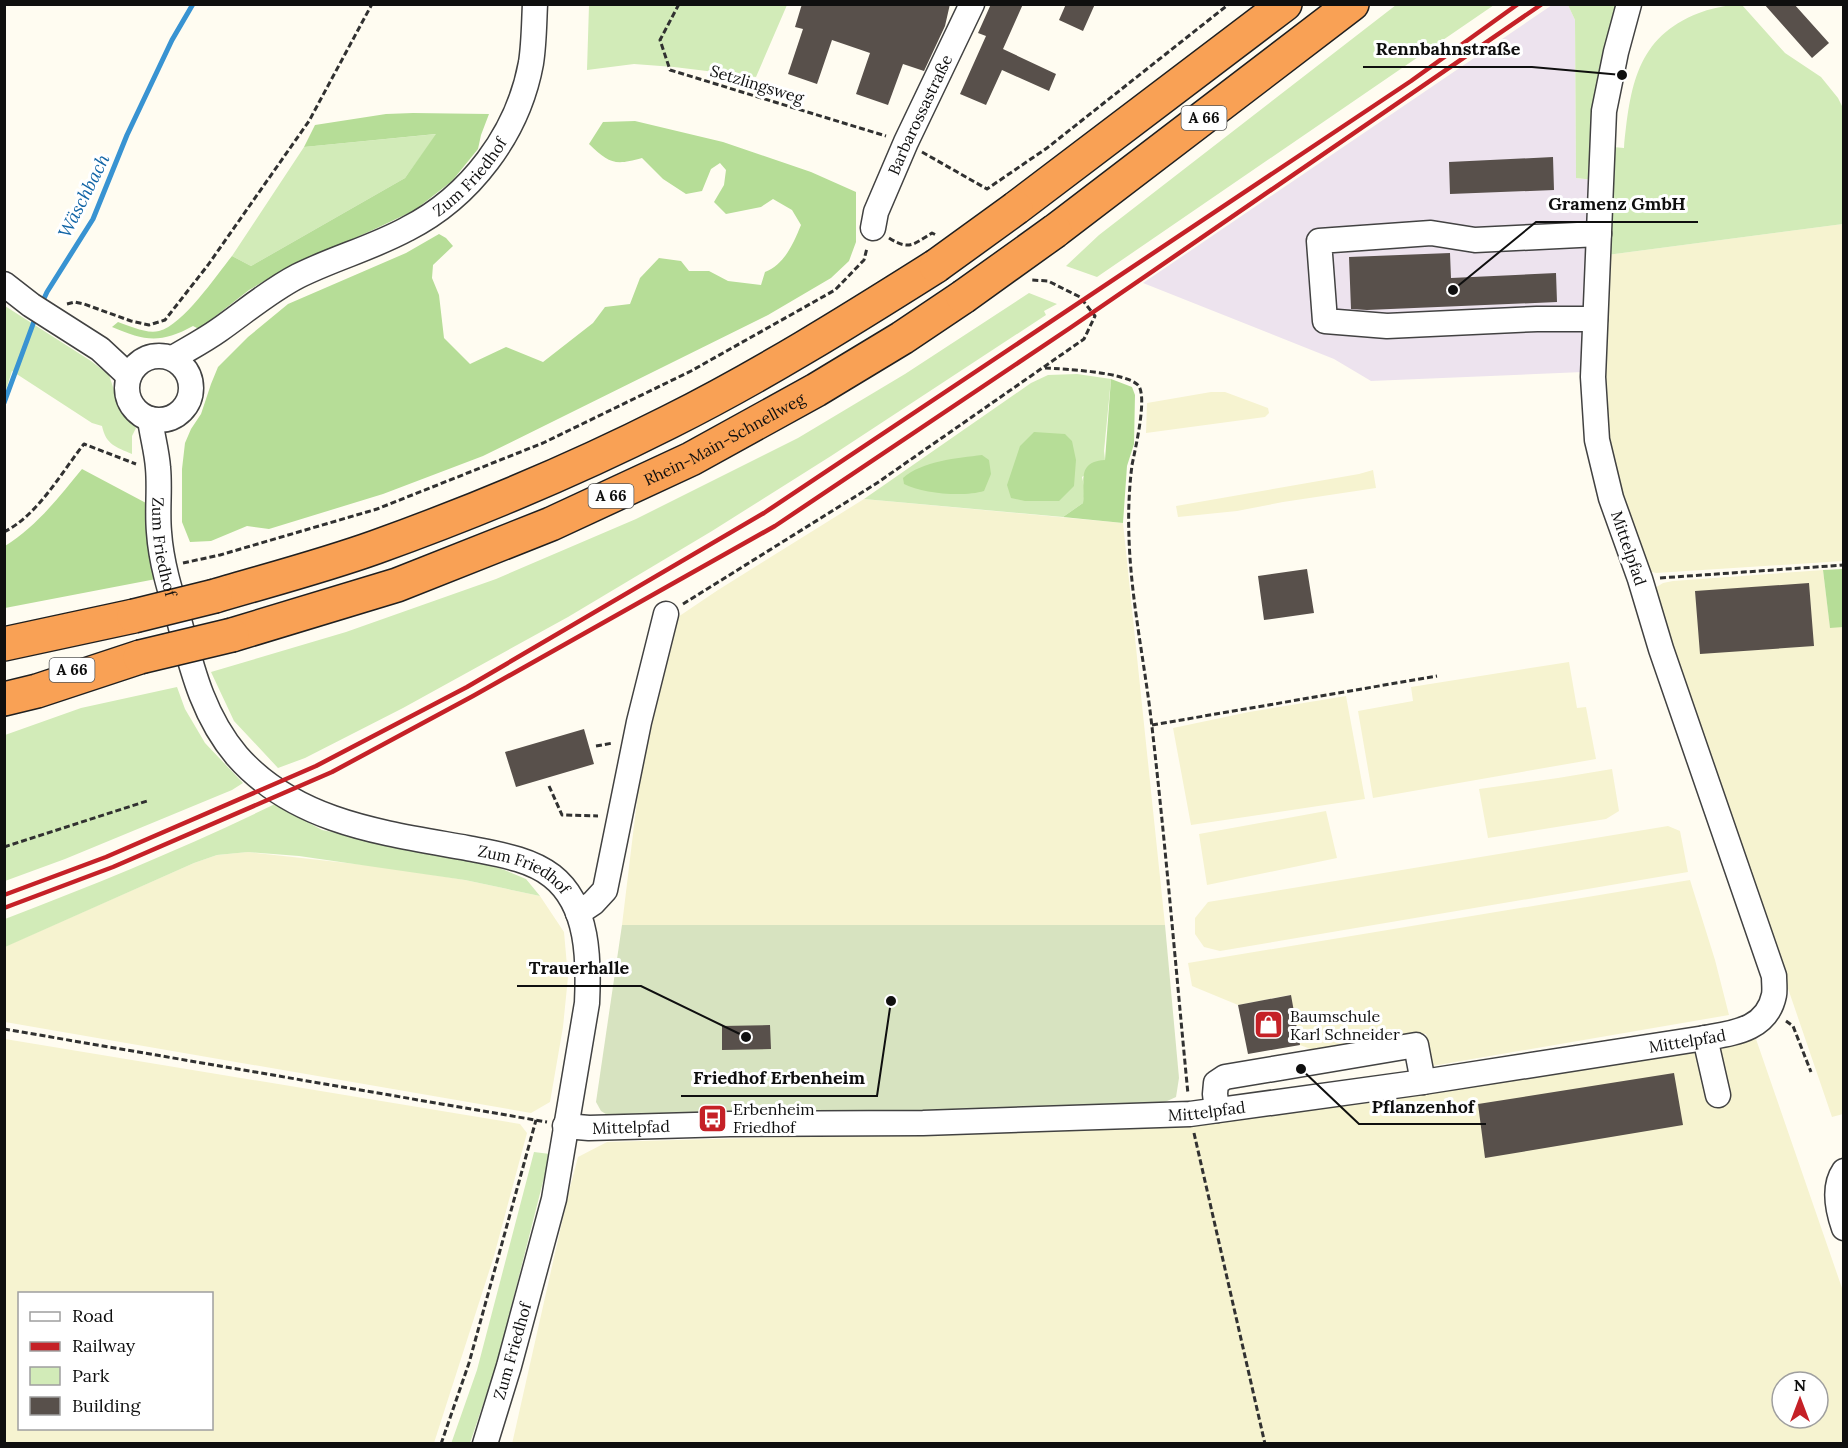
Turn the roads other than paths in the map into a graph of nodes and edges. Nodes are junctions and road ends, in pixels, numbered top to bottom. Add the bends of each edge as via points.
1 (535, 4) edge
2 (972, 4) edge
3 (1285, 4) edge
4 (1352, 4) edge
5 (1629, 4) edge
6 (874, 220) road end
7 (1599, 234) junction
8 (4, 284) edge
9 (1595, 319) junction
10 (181, 366) junction
11 (133, 370) junction
12 (160, 419) junction
13 (666, 614) road end
14 (4, 644) edge
15 (140, 657) junction
16 (4, 682) edge
17 (4, 699) edge
18 (578, 913) junction
19 (1705, 1038) junction
20 (1423, 1082) junction
21 (1718, 1095) dead end
22 (1217, 1110) junction
23 (566, 1126) junction
24 (1844, 1171) edge
25 (1844, 1228) edge
26 (485, 1443) edge

1 - 10 street, Zum Friedhof via 534,40 525,87 508,128 480,171 429,217 279,286 218,330
2 - 6 street, Barbarossastraße via 885,188
3 - 14 highway, A 66, bridge via 1016,208 923,256 793,355 669,422 528,488 377,547 215,596
4 - 15 highway, Rhein-Main-Schnellweg / A 66, bridge via 963,297 816,390 690,459 551,524 397,585 232,635
5 - 7 street, Mittelpfad via 1604,111
7 - 9 street, Mittelpfad
7 - 9 street via 1475,240 1431,233 1319,241 1325,321 1387,326
8 - 11 street via 47,309
9 - 19 street, Mittelpfad via 1597,440 1611,498 1774,976 1774,996 1763,1017 1741,1031
10 - 11 street via 164,356 155,356
10 - 12 street via 192,389 188,405 183,411
11 - 12 street via 127,391 132,406 136,412
12 - 18 street, Zum Friedhof via 159,531 188,659 212,719 249,768 286,797 316,813 528,862 552,876
13 - 18 street via 639,722 605,890
15 - 16 highway, A 66
15 - 17 highway
18 - 23 street, Zum Friedhof via 585,941 587,1003
19 - 20 street, Mittelpfad
19 - 21 street
20 - 22 street, Mittelpfad
20 - 22 street via 1416,1044 1226,1077 1216,1083
22 - 23 street, Mittelpfad via 922,1123
23 - 26 street, Zum Friedhof via 551,1210
24 - 25 street via 1838,1191 1838,1212

